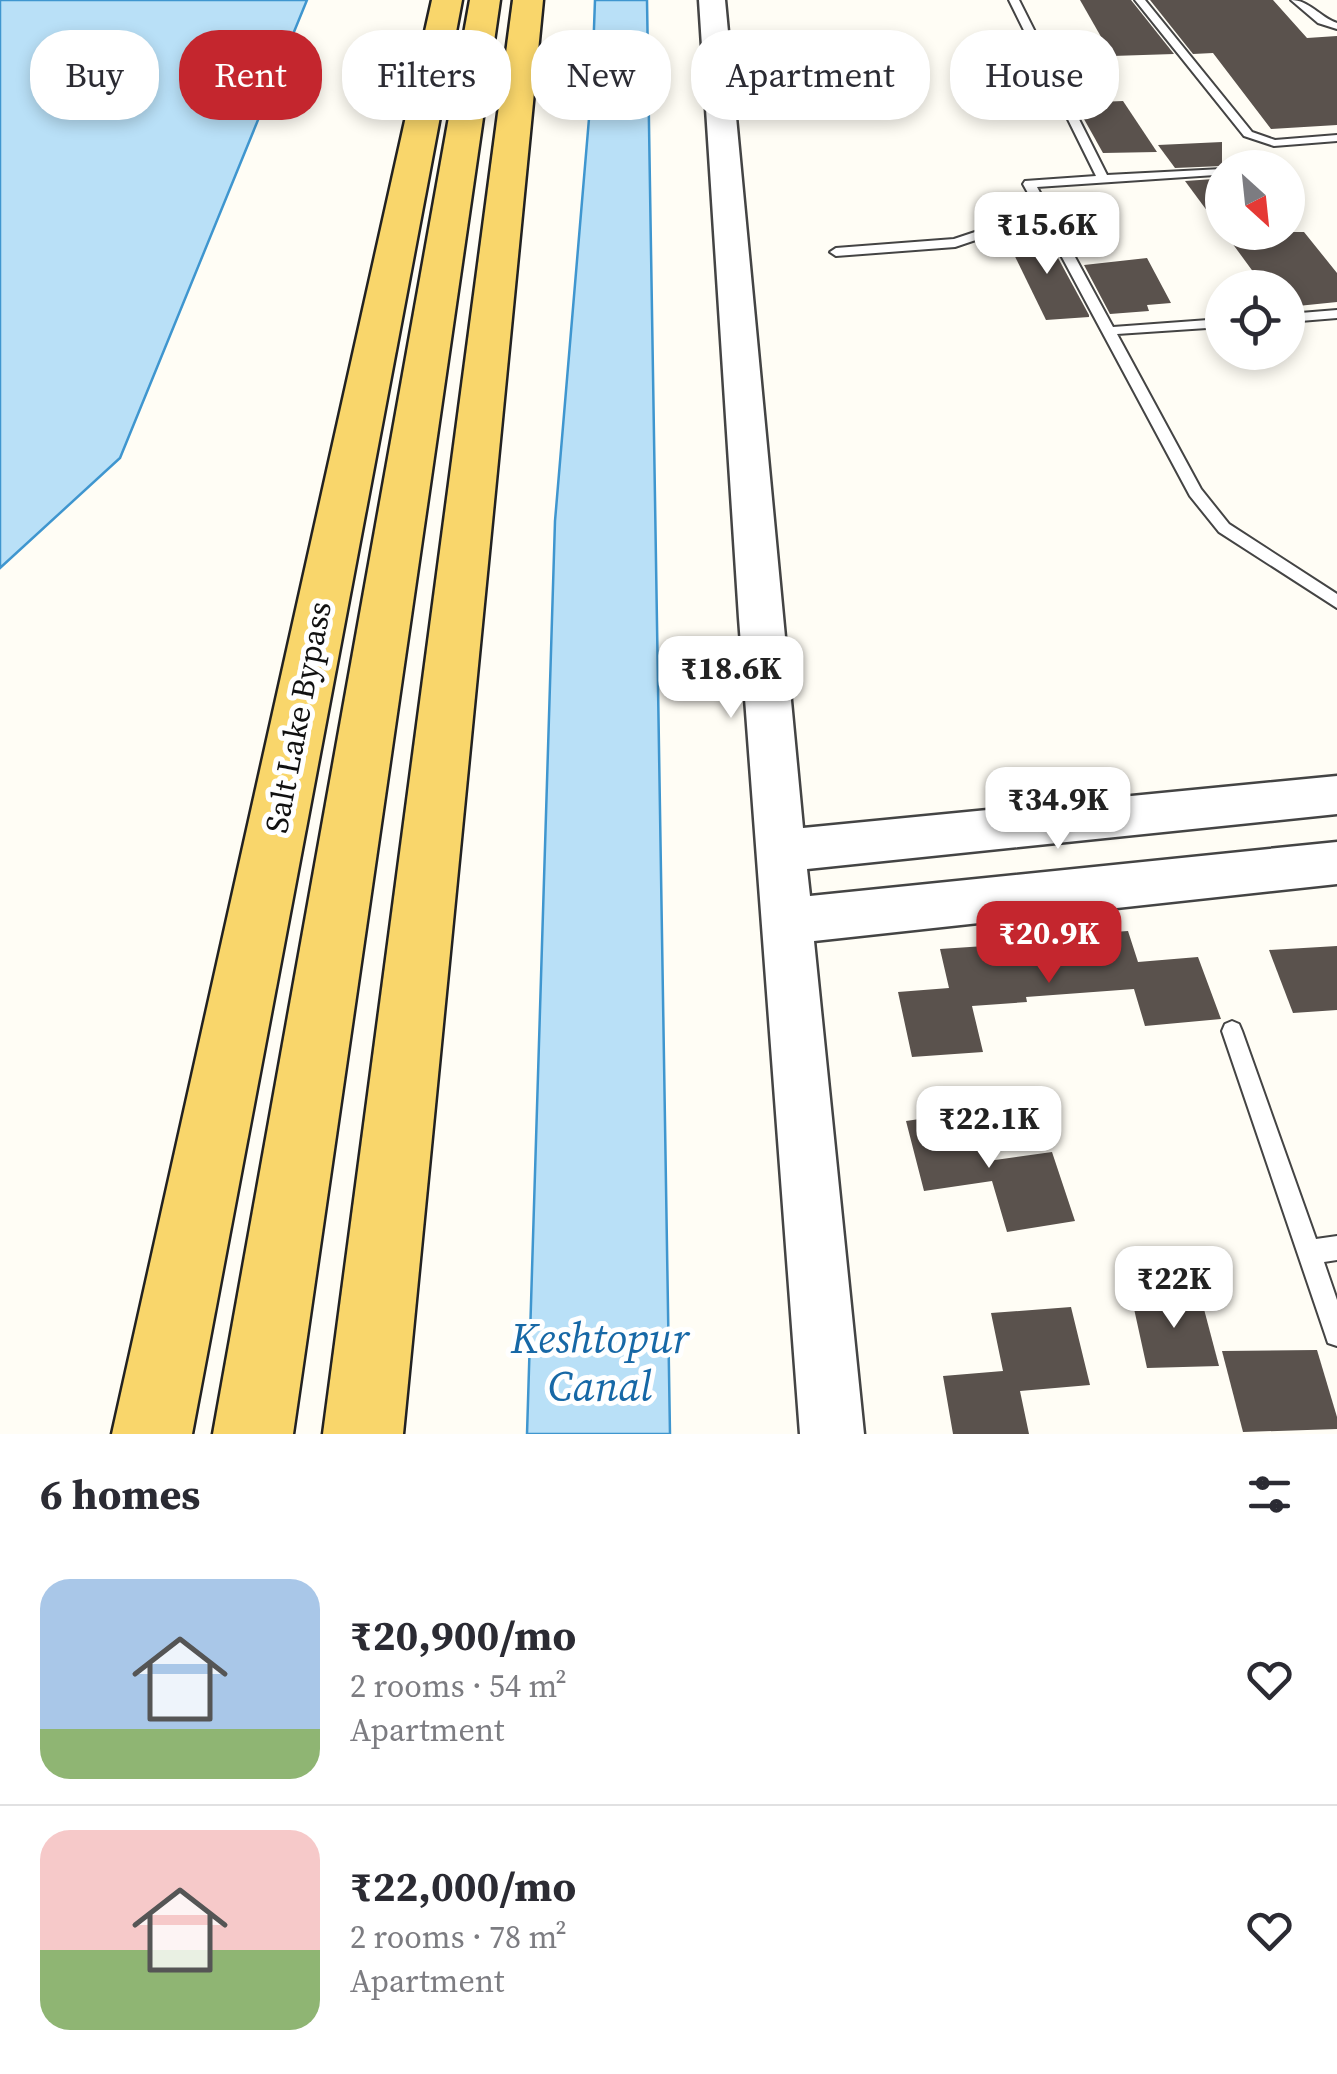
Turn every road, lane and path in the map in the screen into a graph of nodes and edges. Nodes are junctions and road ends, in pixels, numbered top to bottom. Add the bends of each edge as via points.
1 (446, 0) edge
2 (485, 0) edge
3 (528, 0) edge
4 (712, 0) edge
5 (1014, 0) edge
6 (1140, 0) edge
7 (1296, 0) edge
8 (1337, 26) edge
9 (1337, 138) edge
10 (1205, 172) edge
11 (1103, 178) junction
12 (1044, 213) junction
13 (836, 252) dead end
14 (1337, 314) edge
15 (1305, 317) edge
16 (1205, 324) edge
17 (1108, 332) junction
18 (1337, 602) edge
19 (1320, 797) edge
20 (781, 850) junction
21 (1335, 863) edge
22 (787, 921) junction
23 (1232, 1031) dead end
24 (1337, 1248) edge
25 (1308, 1252) junction
26 (1337, 1334) edge
27 (152, 1434) edge
28 (253, 1434) edge
29 (362, 1434) edge
30 (832, 1434) edge

1 - 27 main road, Salt Lake Bypass
2 - 28 main road, Salt Lake Bypass
3 - 29 main road
4 - 20 street
5 - 11 lane
6 - 9 lane via 1248,134 1274,143
7 - 8 lane
10 - 11 lane
11 - 12 lane via 1030,182
12 - 13 lane via 944,244
12 - 17 lane
14 - 15 lane
16 - 17 lane
17 - 18 lane via 1194,492 1224,528
19 - 20 street
19 - 21 street
20 - 22 street
21 - 22 street
22 - 30 street
23 - 25 lane
24 - 25 lane
25 - 26 lane

